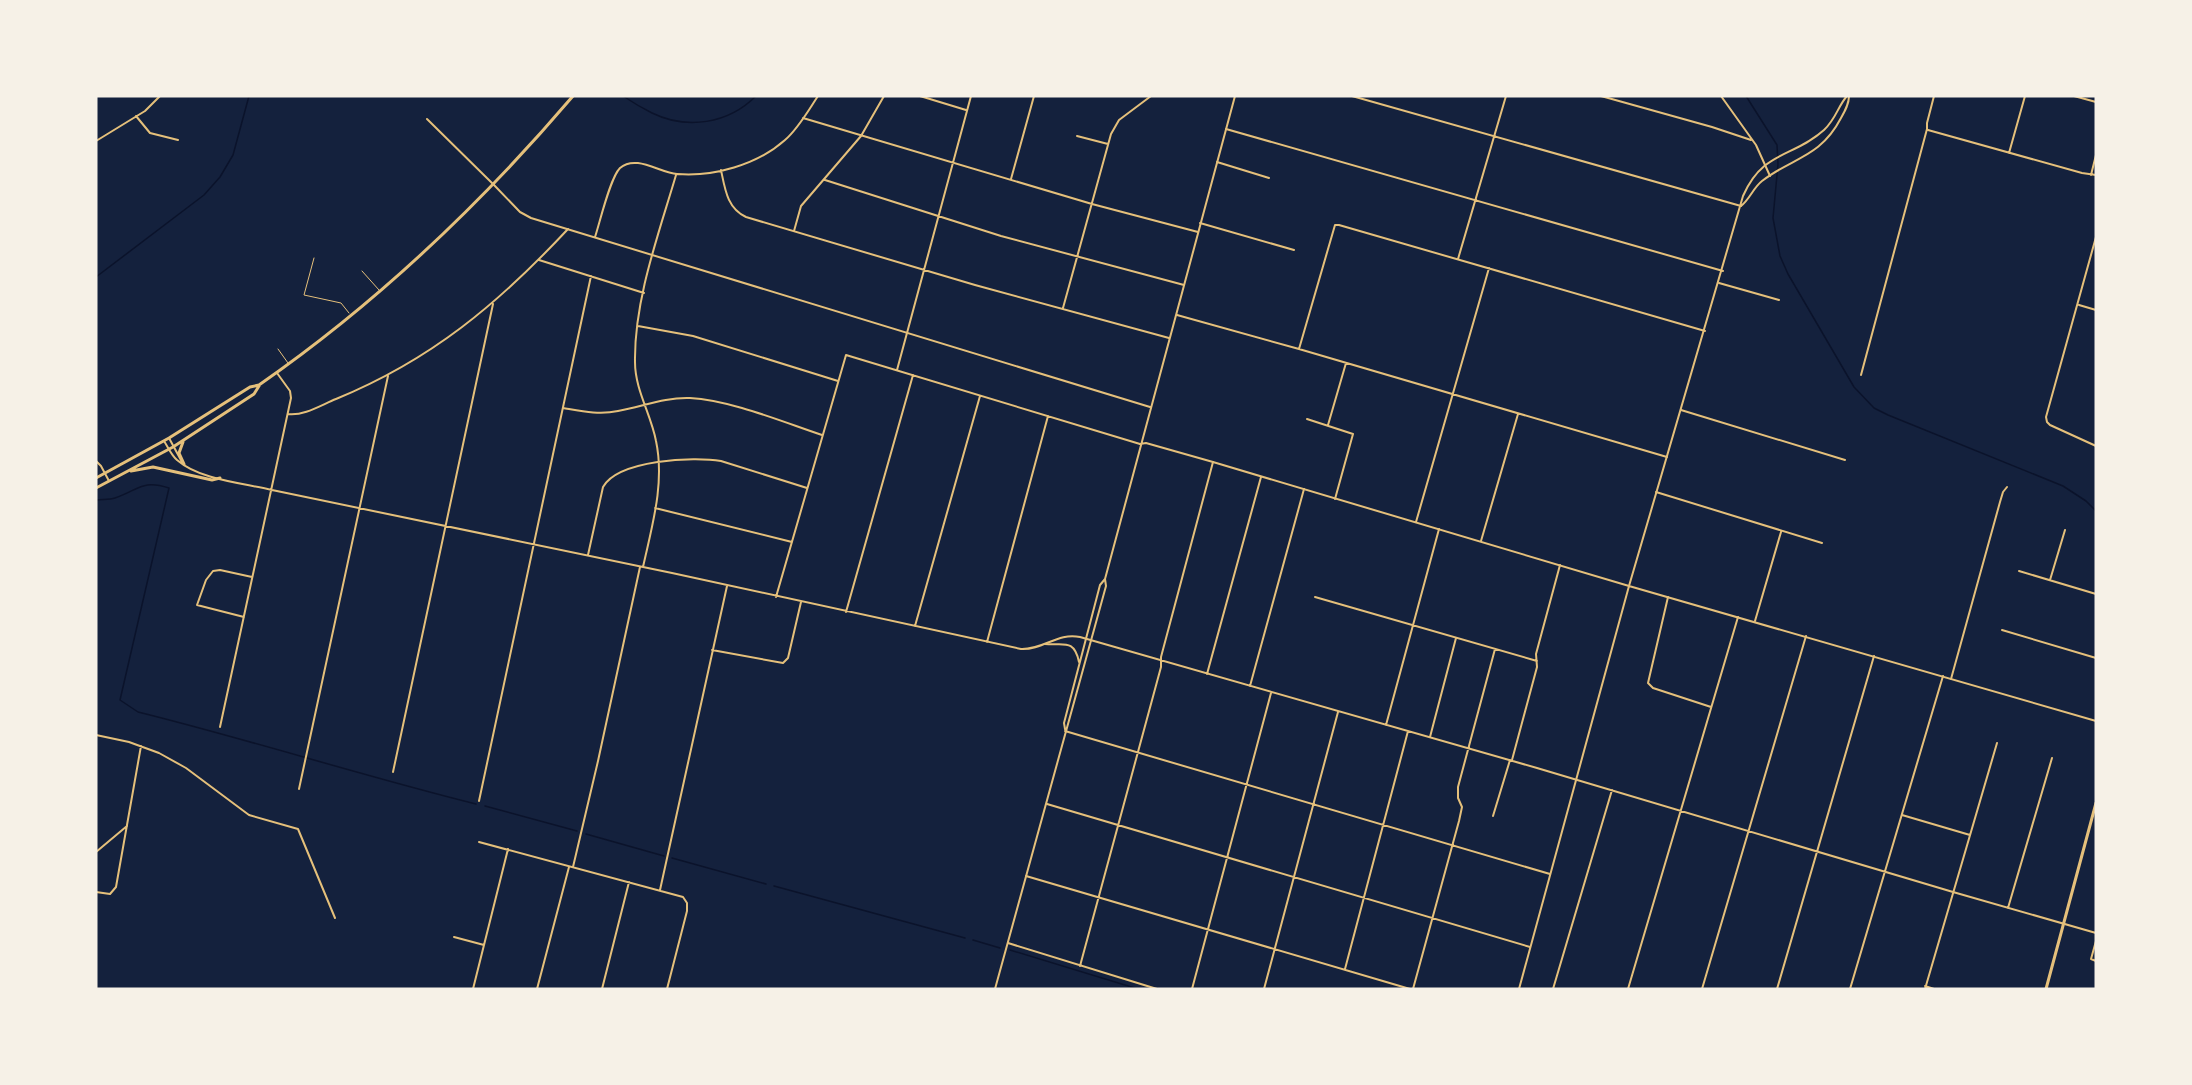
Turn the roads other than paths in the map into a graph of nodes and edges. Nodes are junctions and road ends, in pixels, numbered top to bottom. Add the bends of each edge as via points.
1 (160, 96) edge
2 (573, 96) edge
3 (818, 96) edge
4 (884, 96) edge
5 (920, 96) edge
6 (971, 96) edge
7 (1034, 96) edge
8 (1150, 96) edge
9 (1235, 96) edge
10 (1352, 96) edge
11 (1506, 96) edge
12 (1601, 96) edge
13 (1721, 96) edge
14 (1848, 96) edge
15 (1934, 96) edge
16 (2025, 96) edge
17 (2074, 96) edge
18 (1364, 98) edge
19 (2096, 102) edge
20 (967, 111) junction
21 (136, 116) junction
22 (803, 118) junction
23 (427, 119) dead end
24 (1226, 129) junction
25 (1928, 129) junction
26 (861, 136) junction
27 (1077, 136) dead end
28 (1494, 136) junction
29 (178, 140) dead end
30 (1750, 140) junction
31 (96, 141) edge
32 (1108, 144) junction
33 (2009, 153) junction
34 (2096, 155) edge
35 (1217, 162) junction
36 (953, 163) junction
37 (1765, 165) junction
38 (721, 170) junction
39 (676, 175) junction
40 (2091, 175) junction
41 (2096, 175) edge
42 (1770, 176) junction
43 (1269, 178) dead end
44 (1011, 179) junction
45 (825, 180) junction
46 (494, 185) junction
47 (1475, 200) junction
48 (1092, 204) junction
49 (1741, 206) junction
50 (939, 217) junction
51 (1200, 223) junction
52 (568, 230) junction
53 (794, 231) junction
54 (1198, 232) junction
55 (595, 237) junction
56 (2096, 237) edge
57 (1294, 250) dead end
58 (653, 255) junction
59 (1077, 257) junction
60 (314, 258) dead end
61 (539, 260) junction
62 (1458, 260) junction
63 (1489, 268) junction
64 (924, 270) junction
65 (362, 271) dead end
66 (1722, 271) junction
67 (591, 276) junction
68 (1719, 283) junction
69 (1184, 285) junction
70 (381, 292) junction
71 (644, 293) junction
72 (1779, 300) dead end
73 (493, 304) junction
74 (2077, 304) junction
75 (1063, 310) junction
76 (2096, 310) edge
77 (1176, 315) junction
78 (351, 316) junction
79 (638, 326) junction
80 (1705, 331) junction
81 (907, 334) junction
82 (1169, 338) junction
83 (278, 349) dead end
84 (1299, 349) junction
85 (1346, 363) junction
86 (289, 364) junction
87 (897, 370) junction
88 (277, 373) junction
89 (914, 375) junction
90 (1860, 375) dead end
91 (388, 376) junction
92 (838, 381) junction
93 (259, 385) junction
94 (1453, 394) junction
95 (980, 396) junction
96 (644, 404) junction
97 (1150, 407) junction
98 (563, 408) junction
99 (1681, 410) junction
100 (288, 414) junction
101 (1518, 414) junction
102 (1048, 416) junction
103 (1307, 419) dead end
104 (1328, 425) junction
105 (822, 435) junction
106 (169, 438) junction
107 (186, 438) junction
108 (2096, 439) edge
109 (164, 441) junction
110 (1140, 444) junction
111 (2094, 445) edge
112 (171, 448) junction
113 (1667, 457) junction
114 (1845, 460) dead end
115 (96, 461) edge
116 (1213, 462) junction
117 (659, 463) junction
118 (184, 464) junction
119 (127, 472) junction
120 (105, 474) junction
121 (1261, 477) junction
122 (96, 478) edge
123 (220, 478) junction
124 (109, 481) junction
125 (2007, 487) dead end
126 (96, 488) edge
127 (807, 488) junction
128 (1304, 489) junction
129 (272, 490) junction
130 (1656, 492) junction
131 (1335, 499) junction
132 (358, 508) junction
133 (655, 508) junction
134 (1416, 522) junction
135 (446, 526) junction
136 (1439, 529) junction
137 (2065, 530) dead end
138 (1782, 531) junction
139 (1480, 541) junction
140 (792, 542) junction
141 (1822, 543) dead end
142 (533, 544) junction
143 (588, 556) junction
144 (1560, 565) junction
145 (641, 567) junction
146 (2019, 572) dead end
147 (253, 577) junction
148 (1105, 579) junction
149 (2050, 580) junction
150 (727, 586) junction
151 (1629, 586) junction
152 (2096, 594) edge
153 (776, 597) junction
154 (1315, 597) dead end
155 (1668, 597) junction
156 (801, 602) junction
157 (846, 612) junction
158 (244, 616) junction
159 (1738, 617) junction
160 (1755, 621) junction
161 (1413, 625) junction
162 (915, 626) junction
163 (2002, 630) dead end
164 (1806, 636) junction
165 (1456, 638) junction
166 (1085, 639) junction
167 (1091, 640) junction
168 (987, 642) junction
169 (1045, 644) junction
170 (1495, 649) junction
171 (712, 650) junction
172 (1874, 656) junction
173 (2096, 658) edge
174 (1161, 661) junction
175 (1537, 661) junction
176 (1079, 663) junction
177 (1207, 675) junction
178 (1943, 676) junction
179 (1952, 679) junction
180 (1250, 687) junction
181 (1271, 693) junction
182 (1711, 707) junction
183 (1338, 712) junction
184 (2096, 721) edge
185 (1386, 725) junction
186 (220, 727) dead end
187 (1065, 731) junction
188 (1408, 731) junction
189 (96, 735) edge
190 (1430, 737) junction
191 (1997, 743) dead end
192 (141, 746) junction
193 (1468, 748) junction
194 (1138, 753) junction
195 (2052, 758) dead end
196 (1510, 760) junction
197 (393, 772) dead end
198 (1575, 780) junction
199 (1247, 785) junction
200 (299, 789) dead end
201 (1612, 790) junction
202 (479, 801) dead end
203 (2096, 803) edge
204 (1045, 804) junction
205 (1313, 804) junction
206 (1681, 811) junction
207 (1902, 815) junction
208 (1493, 816) dead end
209 (127, 825) junction
210 (1384, 825) junction
211 (1119, 826) junction
212 (1748, 831) junction
213 (1970, 835) junction
214 (479, 842) dead end
215 (1453, 844) junction
216 (508, 849) junction
217 (1817, 851) junction
218 (96, 852) edge
219 (1227, 857) junction
220 (571, 866) junction
221 (1885, 871) junction
222 (1550, 874) junction
223 (1026, 876) junction
224 (1294, 877) junction
225 (629, 882) junction
226 (660, 890) junction
227 (96, 892) edge
228 (1953, 892) junction
229 (1100, 897) junction
230 (1364, 897) junction
231 (2008, 908) junction
232 (335, 918) dead end
233 (1432, 918) junction
234 (2064, 923) junction
235 (1208, 930) junction
236 (2096, 933) edge
237 (454, 937) dead end
238 (2096, 940) edge
239 (1008, 943) junction
240 (484, 945) junction
241 (1530, 947) junction
242 (1275, 950) junction
243 (2096, 961) edge
244 (1080, 966) junction
245 (1344, 970) junction
246 (1925, 988) edge
247 (473, 989) edge
248 (537, 989) edge
249 (602, 989) edge
250 (667, 989) edge
251 (995, 989) edge
252 (1157, 989) edge
253 (1192, 989) edge
254 (1264, 989) edge
255 (1411, 989) edge
256 (1519, 989) edge
257 (1553, 989) edge
258 (1628, 989) edge
259 (1702, 989) edge
260 (1777, 989) edge
261 (1850, 989) edge
262 (1934, 989) edge
263 (2046, 989) edge

1 - 21 street
2 - 46 main road
3 - 22 street
4 - 26 street
5 - 20 street
6 - 20 street
7 - 44 street
8 - 32 street via 1119,120
9 - 24 street
10 - 18 street
11 - 28 street
12 - 30 street
13 - 30 street
14 - 37 street via 1825,130
14 - 42 street via 1844,114 1826,140
15 - 25 street
16 - 33 street
17 - 19 street
18 - 28 street
20 - 36 street
21 - 29 street via 150,132
21 - 31 street
22 - 26 street
22 - 38 street via 774,149
23 - 46 street
24 - 35 street
24 - 47 street
25 - 33 street
25 - 90 street
26 - 36 street
26 - 45 street
27 - 32 street
28 - 47 street
28 - 49 street
30 - 37 street
32 - 48 street
33 - 40 street
34 - 40 street
35 - 43 street
35 - 51 street
36 - 44 street
36 - 50 street
37 - 42 street
37 - 49 street via 1748,187
38 - 39 street
38 - 53 street via 737,212
39 - 55 street via 640,164 621,167 614,177
39 - 58 street
40 - 41 street
42 - 49 street via 1757,185
44 - 48 street
45 - 50 street
45 - 53 street via 801,206
46 - 52 street via 520,212
46 - 70 main road
47 - 62 street
47 - 66 street
48 - 54 street
48 - 59 street
49 - 66 street
50 - 59 street
50 - 64 street
51 - 54 street
51 - 57 street
52 - 55 street
52 - 61 street
53 - 64 street
54 - 69 street
55 - 58 street
56 - 74 street
58 - 71 street
58 - 81 street
59 - 69 street
59 - 75 street
60 - 78 lane via 304,295 341,303
61 - 67 street
61 - 73 street
62 - 63 street
62 - 84 street via 1335,225
63 - 80 street
63 - 94 street
64 - 75 street
64 - 81 street
65 - 70 lane
66 - 68 street
67 - 71 street
67 - 98 street
68 - 72 street
68 - 80 street
69 - 77 street
70 - 78 main road
71 - 79 street
73 - 91 street
73 - 135 street
74 - 76 street
74 - 111 street via 2047,422
75 - 82 street
77 - 82 street
77 - 84 street
78 - 86 main road
79 - 92 street via 693,336
79 - 96 street via 635,367
80 - 99 street
81 - 87 street
81 - 97 street
82 - 97 street
83 - 86 lane
84 - 85 street
85 - 94 street
85 - 104 street
86 - 88 main road
87 - 89 street
87 - 92 street via 846,355
88 - 93 main road
88 - 100 street via 291,394
89 - 95 street
89 - 157 street
91 - 100 street via 302,413
91 - 132 street
92 - 105 street
93 - 106 main road
93 - 107 main road via 254,394
94 - 101 street
94 - 134 street
95 - 102 street
95 - 162 street
96 - 98 street via 600,413
96 - 105 street via 665,399 698,399
96 - 117 street via 655,434
97 - 110 street
98 - 142 street
99 - 113 street
99 - 114 street
100 - 129 street
101 - 113 street
101 - 139 street
102 - 110 street
102 - 168 street
103 - 104 street
104 - 131 street via 1353,435
105 - 127 street
106 - 109 main road
106 - 112 street
107 - 112 main road
107 - 118 main road via 179,453
108 - 111 street
109 - 112 street
109 - 120 main road
110 - 116 street
110 - 148 street
112 - 118 street via 176,459
112 - 119 main road
113 - 130 street
115 - 120 street
116 - 121 street
116 - 174 street
117 - 127 street via 714,460
117 - 133 street
117 - 143 street via 623,471 606,482
118 - 123 street
119 - 123 main road via 153,467 212,480
119 - 124 main road
120 - 122 main road
120 - 124 street
121 - 128 street
121 - 177 street
123 - 129 street
124 - 126 main road
125 - 179 street
127 - 140 street
128 - 131 street
128 - 180 street
129 - 132 street
129 - 147 street
130 - 138 street
130 - 151 street
131 - 134 street
132 - 135 street
132 - 200 street
133 - 140 street
133 - 145 street
134 - 136 street
135 - 142 street
135 - 197 street
136 - 139 street
136 - 161 street
137 - 149 street
138 - 141 street
138 - 160 street
139 - 144 street
140 - 153 street
142 - 143 street
142 - 202 street
143 - 145 street
144 - 151 street
144 - 175 street
145 - 150 street
145 - 220 street
146 - 149 street
147 - 158 street
147 - 158 street via 213,571 197,605
148 - 166 street
148 - 167 street
149 - 152 street
150 - 153 street
150 - 171 street
151 - 155 street
151 - 198 street
153 - 156 street
154 - 161 street
155 - 159 street
155 - 182 street via 1648,681 1653,688
156 - 157 street
156 - 171 street via 788,658 783,663
157 - 162 street
158 - 186 street
159 - 160 street
159 - 182 street
160 - 164 street
161 - 165 street
161 - 185 street
162 - 168 street
163 - 173 street
164 - 172 street
164 - 212 street
165 - 170 street
165 - 190 street
166 - 167 street
166 - 169 street via 1067,636
166 - 176 street
167 - 174 street
167 - 187 street
168 - 169 street via 1025,649
169 - 176 street via 1073,647
170 - 175 street
170 - 193 street
171 - 226 street
172 - 178 street
172 - 217 street
174 - 177 street
174 - 194 street
175 - 196 street
176 - 187 street
177 - 180 street
178 - 179 street
178 - 207 street
179 - 184 street
180 - 181 street
181 - 183 street
181 - 199 street
182 - 206 street
183 - 185 street
183 - 205 street
185 - 188 street
187 - 194 street
187 - 204 street
188 - 190 street
188 - 210 street
189 - 192 street
190 - 193 street
191 - 213 street
192 - 209 street
192 - 232 street via 186,768 249,816 298,829
193 - 196 street
193 - 215 street via 1458,787 1462,807
194 - 199 street
194 - 211 street
195 - 231 street
196 - 198 street
196 - 208 street
198 - 201 street
198 - 222 street
199 - 205 street
199 - 219 street
201 - 206 street
201 - 257 street
203 - 234 main road
204 - 211 street
204 - 223 street
205 - 210 street
205 - 224 street
206 - 212 street
206 - 258 street
207 - 213 street
207 - 221 street
209 - 218 street
209 - 227 street via 116,887 110,894
210 - 215 street
210 - 230 street
211 - 219 street
211 - 229 street
212 - 217 street
212 - 259 street
213 - 228 street
214 - 216 street
215 - 222 street
215 - 233 street
216 - 220 street
216 - 240 street
217 - 221 street
217 - 260 street
219 - 224 street
219 - 235 street
220 - 225 street
220 - 248 street
221 - 228 street
221 - 261 street
222 - 241 street
223 - 229 street
223 - 239 street
224 - 230 street
224 - 242 street
225 - 226 street
225 - 249 street
226 - 250 street via 685,899 687,911
228 - 231 street
228 - 246 street
229 - 235 street
229 - 244 street
230 - 233 street
230 - 245 street
231 - 234 street
233 - 241 street
233 - 255 street
234 - 236 street
234 - 263 main road
235 - 242 street
235 - 253 street
237 - 240 street
238 - 243 street via 2091,959
239 - 244 street
239 - 251 street
240 - 247 street
241 - 256 street
242 - 245 street
242 - 254 street
244 - 252 street
245 - 255 street
246 - 262 street

